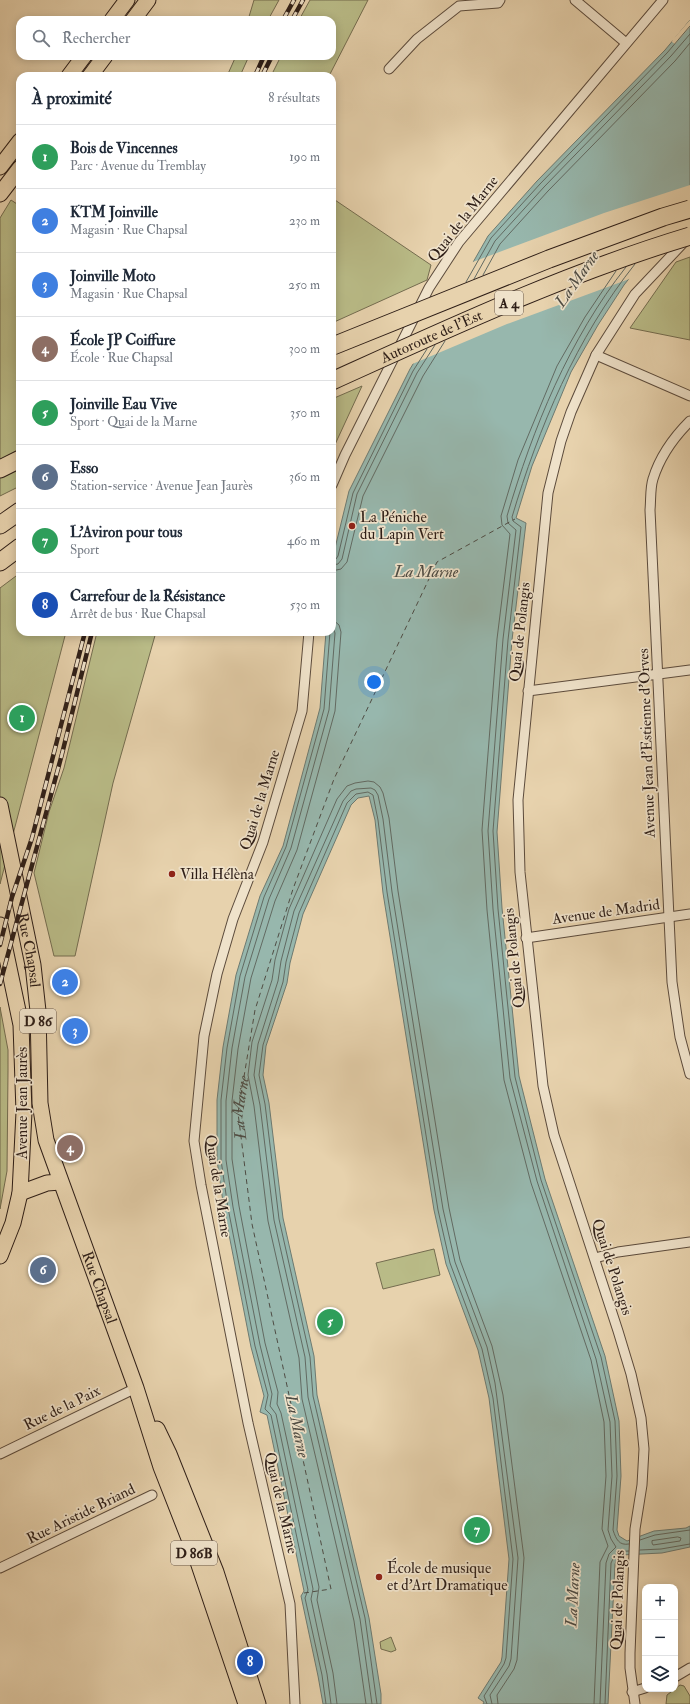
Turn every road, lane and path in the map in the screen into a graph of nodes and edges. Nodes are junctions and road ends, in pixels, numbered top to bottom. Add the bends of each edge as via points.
1 (127, 0) edge
2 (148, 0) edge
3 (500, 0) edge
4 (574, 0) edge
5 (664, 0) edge
6 (115, 16) edge
7 (136, 16) edge
8 (626, 43) junction
9 (81, 60) edge
10 (102, 60) edge
11 (389, 69) dead end
12 (72, 72) edge
13 (93, 72) edge
14 (16, 146) edge
15 (0, 167) edge
16 (16, 173) edge
17 (0, 194) edge
18 (690, 209) edge
19 (690, 236) edge
20 (336, 344) edge
21 (596, 355) junction
22 (336, 379) edge
23 (690, 396) edge
24 (690, 421) edge
25 (16, 462) edge
26 (0, 469) edge
27 (336, 476) edge
28 (16, 514) edge
29 (0, 525) edge
30 (16, 550) edge
31 (0, 562) edge
32 (309, 636) edge
33 (690, 670) edge
34 (658, 674) junction
35 (528, 691) junction
36 (0, 805) edge
37 (690, 914) edge
38 (668, 917) junction
39 (0, 925) edge
40 (526, 938) junction
41 (690, 1074) edge
42 (60, 1182) junction
43 (20, 1193) junction
44 (690, 1242) edge
45 (0, 1256) edge
46 (595, 1258) junction
47 (136, 1388) junction
48 (141, 1402) junction
49 (0, 1454) edge
50 (152, 1496) dead end
51 (0, 1568) edge
52 (690, 1668) edge
53 (678, 1675) edge
54 (642, 1689) edge
55 (632, 1692) junction
56 (246, 1704) edge
57 (258, 1704) edge
58 (295, 1704) edge
59 (635, 1704) edge

1 - 6 main road
2 - 7 main road
3 - 11 street via 498,3 459,6 417,39
4 - 8 street
5 - 8 street, Quai de la Marne
8 - 27 street, Quai de la Marne via 459,242 429,288
9 - 12 main road
10 - 13 main road
14 - 15 main road
16 - 17 main road
18 - 20 highway, Autoroute de l’Est / A 4, bridge via 549,259
19 - 21 street, Quai de Polangis via 635,294
19 - 22 highway, Autoroute de l’Est / A 4, bridge via 548,286
21 - 23 street
21 - 35 street, Quai de Polangis via 571,412 548,493
24 - 34 street, Avenue Jean d'Estienne d'Orves via 662,456 653,480 650,510
25 - 26 highway
28 - 29 highway
30 - 31 highway
32 - 58 street, Quai de la Marne via 302,711 263,842 233,919 217,974 204,1036 194,1140 200,1185 248,1423 290,1604
33 - 34 street
34 - 35 street
34 - 38 street, Avenue Jean d'Estienne d'Orves
35 - 40 street, Quai de Polangis via 518,800 520,872
36 - 42 main road, Rue Chapsal / D 86 via 34,973 43,1124 49,1152
37 - 38 street, Avenue de Madrid
38 - 40 street, Avenue de Madrid
38 - 41 street, Avenue Jean d'Estienne d'Orves via 672,982 680,1037
39 - 43 main road, Avenue Jean Jaurès via 21,1024 24,1112
40 - 46 street, Quai de Polangis via 543,1086 554,1135
42 - 43 main road via 47,1183
42 - 47 main road, Rue Chapsal / D 86B
43 - 45 main road, Avenue Jean Jaurès via 13,1223
44 - 46 street via 618,1252
46 - 55 street, Quai de Polangis via 631,1374 641,1418 644,1449 642,1485 635,1529 630,1668
47 - 48 main road, Rue Chapsal / D 86B
47 - 49 street, Rue de la Paix
48 - 56 main road, Rue Chapsal / D 86B via 161,1467 197,1559
48 - 57 main road via 169,1454 216,1572
50 - 51 street, Rue Aristide Briand
52 - 53 street
54 - 55 street
55 - 59 street, Quai de Polangis

